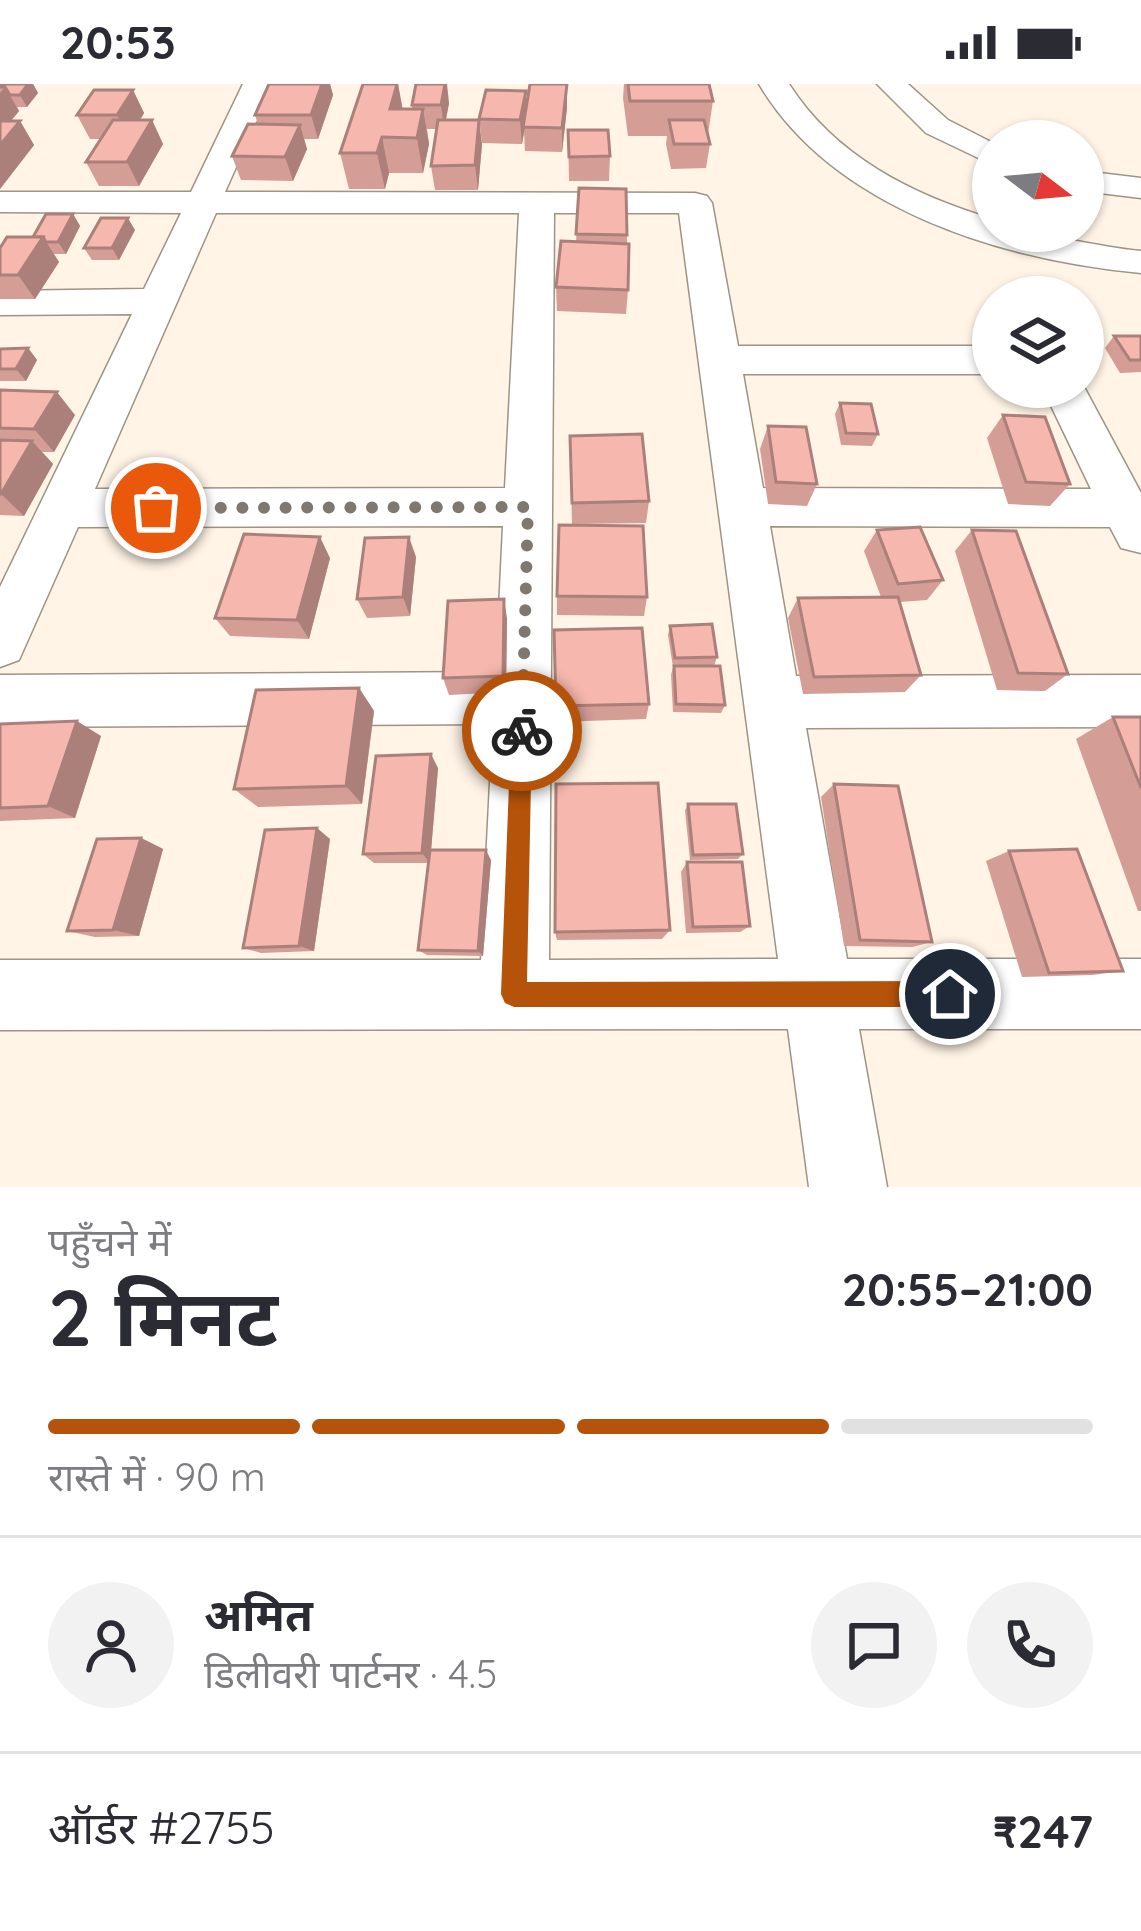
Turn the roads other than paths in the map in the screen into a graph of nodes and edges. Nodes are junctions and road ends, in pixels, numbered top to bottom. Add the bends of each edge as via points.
1 (259, 84) edge
2 (774, 84) edge
3 (892, 84) edge
4 (972, 145) edge
5 (1104, 184) edge
6 (1141, 188) edge
7 (0, 202) edge
8 (206, 202) junction
9 (537, 202) junction
10 (972, 225) edge
11 (1076, 252) edge
12 (1141, 262) edge
13 (159, 302) junction
14 (0, 303) edge
15 (720, 360) junction
16 (972, 360) edge
17 (1074, 408) edge
18 (528, 507) junction
19 (742, 507) junction
20 (63, 508) junction
21 (1133, 524) edge
22 (0, 643) edge
23 (523, 698) junction
24 (0, 701) edge
25 (1141, 701) edge
26 (773, 702) junction
27 (514, 994) junction
28 (818, 994) junction
29 (0, 995) edge
30 (1135, 1008) edge
31 (848, 1187) edge

1 - 8 street
2 - 10 street via 789,115 854,171
3 - 4 street via 939,129
5 - 6 street
7 - 8 street
8 - 9 street
8 - 13 street
9 - 15 street via 695,202
9 - 18 street
11 - 12 street
13 - 14 street
13 - 20 street
15 - 16 street
15 - 19 street
17 - 21 street
18 - 20 street
18 - 23 street
19 - 21 street
19 - 26 street
20 - 22 street
23 - 24 street
23 - 27 street
25 - 26 street
26 - 28 street
27 - 28 street
27 - 29 street
28 - 30 street
28 - 31 street

